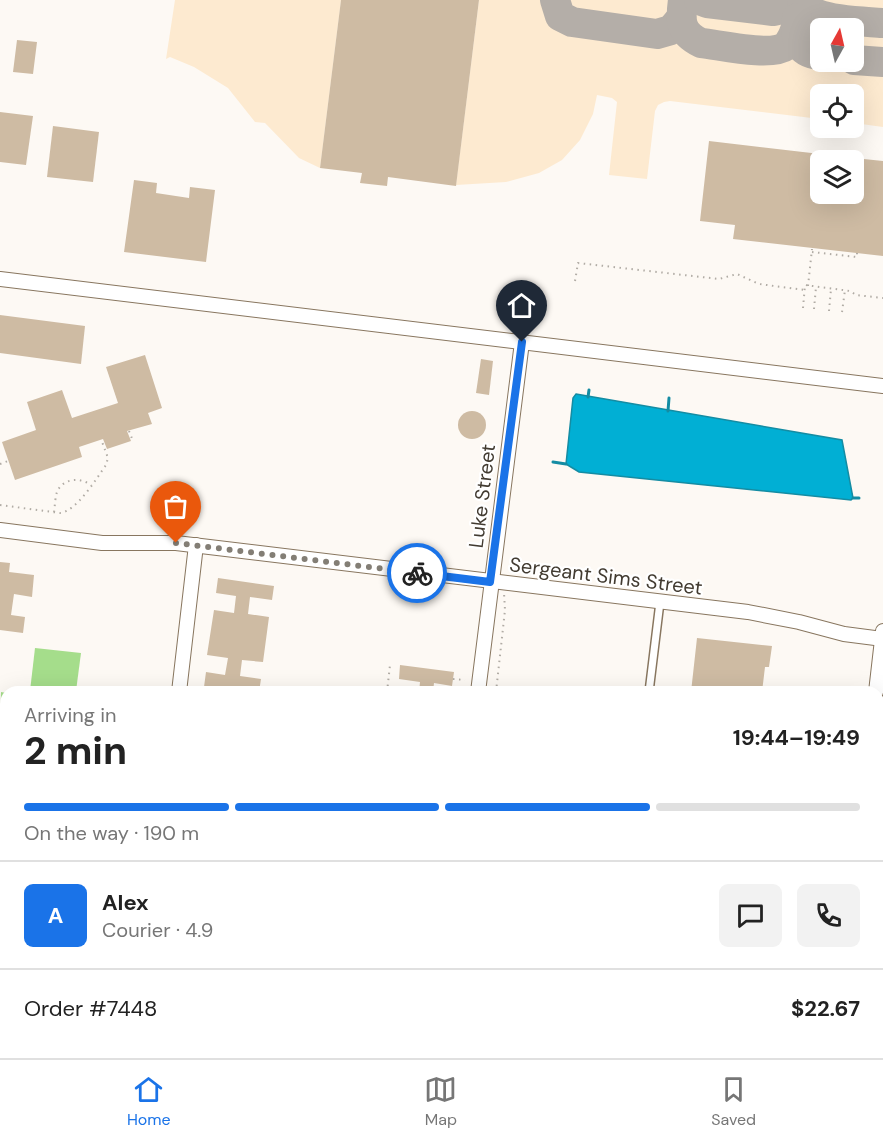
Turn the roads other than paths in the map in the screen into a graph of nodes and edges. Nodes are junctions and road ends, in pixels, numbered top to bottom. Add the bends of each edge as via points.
1 (0, 279) edge
2 (522, 342) junction
3 (883, 386) edge
4 (0, 530) edge
5 (196, 545) junction
6 (490, 582) junction
7 (660, 602) junction
8 (883, 636) edge
9 (180, 686) edge
10 (479, 686) edge
11 (650, 686) edge
12 (877, 686) edge

1 - 2 street
2 - 3 street
2 - 6 street, Luke Street
4 - 5 street, Sergeant Sims Street via 102,543
5 - 6 street, Sergeant Sims Street
5 - 9 street
6 - 7 street, Sergeant Sims Street
6 - 10 street, Luke Street
7 - 8 street, Sergeant Sims Street via 774,616 844,634
7 - 11 lane
8 - 12 street

